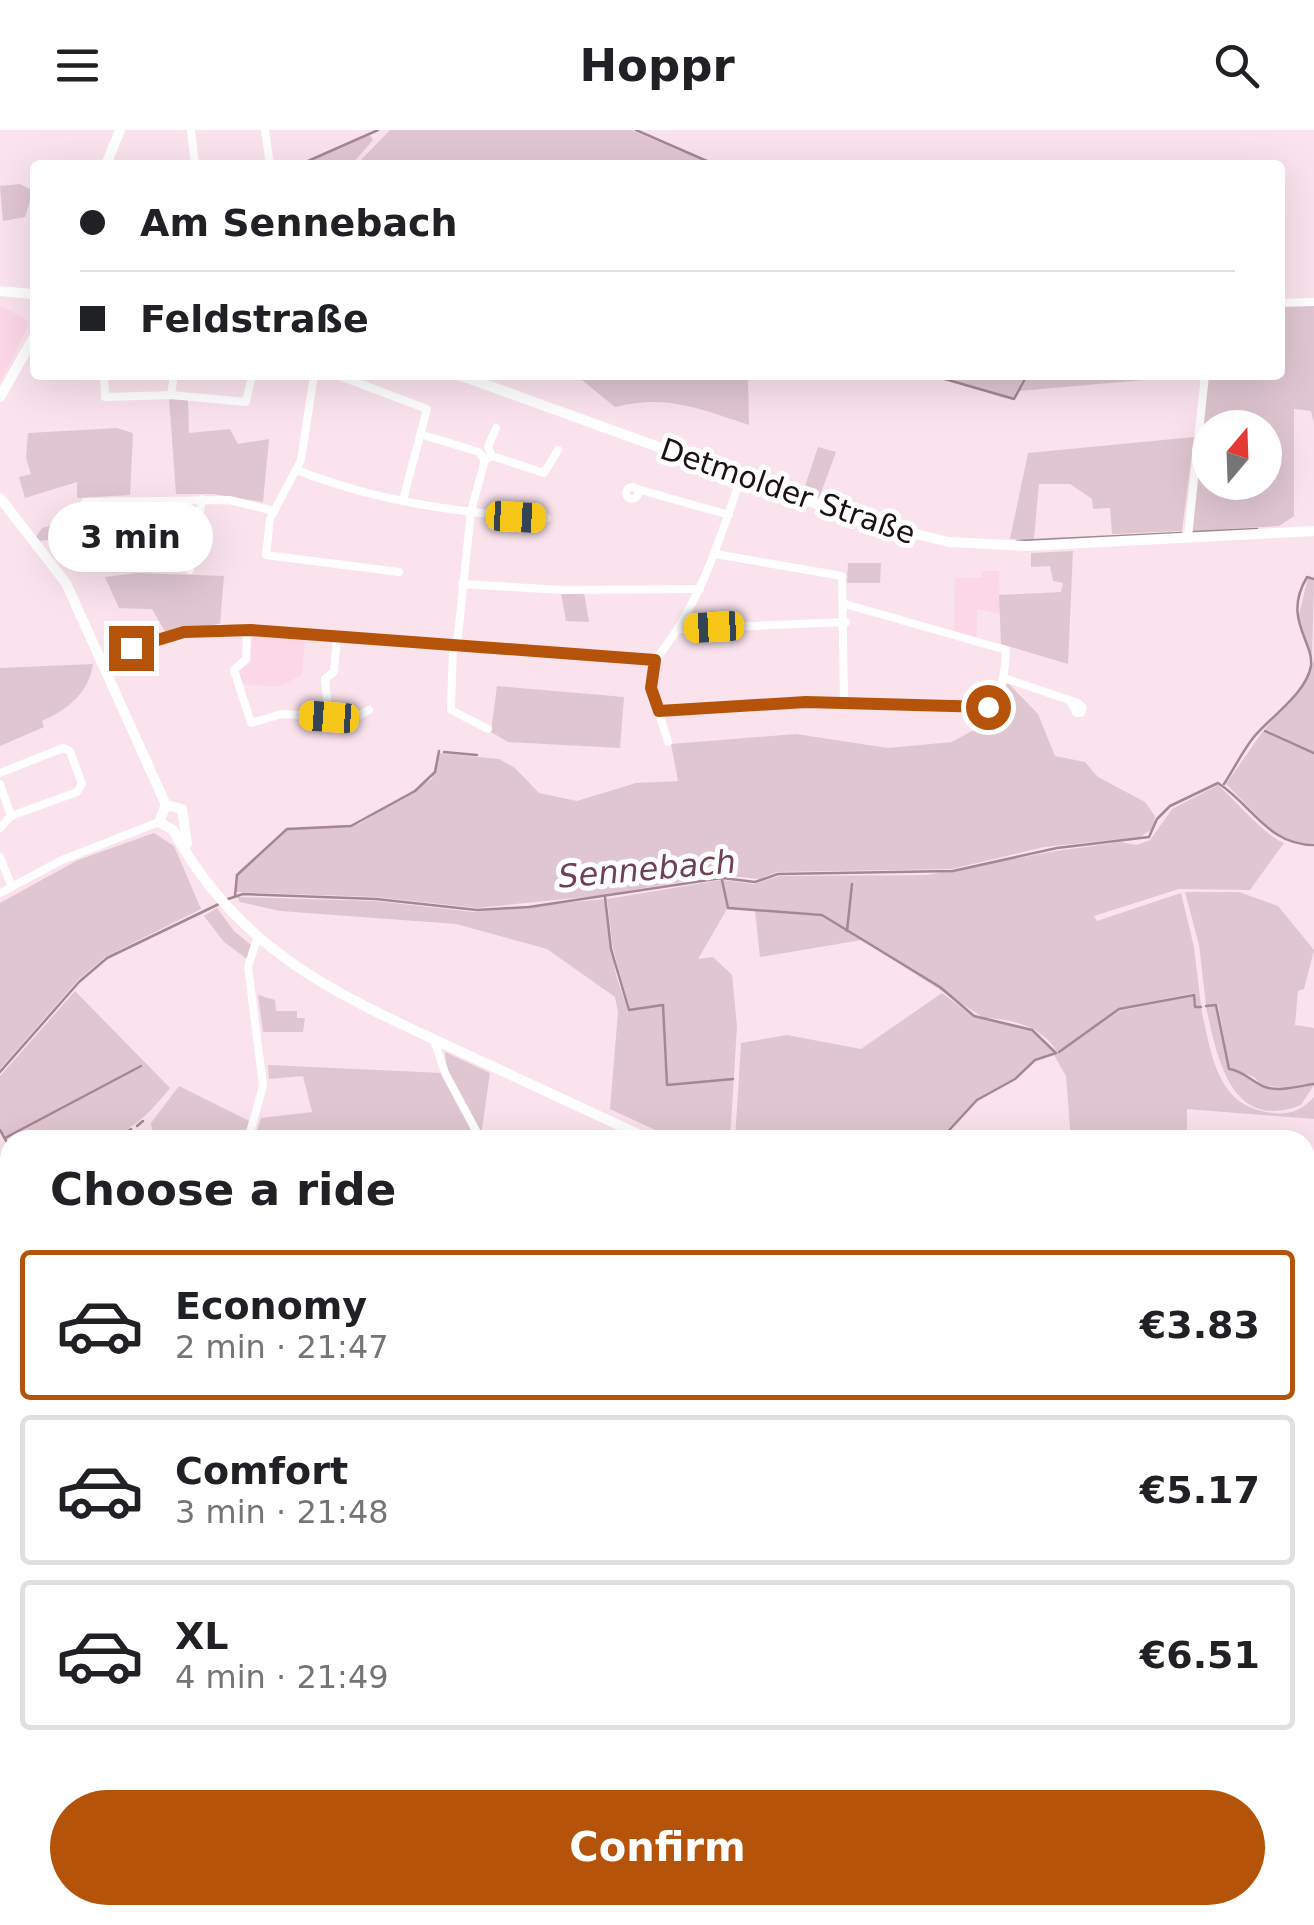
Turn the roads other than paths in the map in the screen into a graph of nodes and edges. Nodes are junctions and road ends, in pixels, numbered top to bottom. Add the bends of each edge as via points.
1 (120, 130) edge
2 (190, 130) edge
3 (265, 130) edge
4 (108, 160) edge
5 (193, 160) edge
6 (269, 160) edge
7 (1314, 302) edge
8 (1285, 303) edge
9 (30, 344) edge
10 (104, 380) edge
11 (174, 380) edge
12 (251, 380) edge
13 (313, 380) edge
14 (350, 380) edge
15 (473, 380) edge
16 (1204, 380) edge
17 (172, 395) junction
18 (0, 397) edge
19 (496, 428) dead end
20 (423, 435) junction
21 (558, 450) dead end
22 (489, 458) junction
23 (297, 470) junction
24 (741, 477) junction
25 (636, 489) dead end
26 (0, 498) edge
27 (202, 498) junction
28 (403, 500) junction
29 (85, 502) dead end
30 (274, 511) junction
31 (471, 511) junction
32 (729, 515) junction
33 (547, 518) dead end
34 (1314, 531) edge
35 (139, 536) dead end
36 (196, 536) junction
37 (1188, 537) junction
38 (714, 554) junction
39 (190, 570) dead end
40 (399, 572) dead end
41 (462, 584) junction
42 (700, 589) junction
43 (844, 604) junction
44 (846, 622) junction
45 (681, 629) junction
46 (247, 630) junction
47 (337, 636) junction
48 (455, 644) junction
49 (102, 659) junction
50 (655, 660) junction
51 (1004, 678) junction
52 (1070, 700) dead end
53 (844, 703) junction
54 (369, 710) dead end
55 (659, 711) junction
56 (329, 712) junction
57 (488, 728) dead end
58 (668, 742) dead end
59 (0, 773) edge
60 (0, 784) edge
61 (166, 805) junction
62 (12, 816) junction
63 (159, 822) junction
64 (0, 828) edge
65 (177, 828) junction
66 (0, 857) edge
67 (11, 885) junction
68 (0, 892) edge
69 (258, 940) junction
70 (434, 1039) junction
71 (251, 1130) edge
72 (476, 1130) edge
73 (630, 1130) edge

1 - 4 street
2 - 5 street
3 - 6 street
7 - 8 street
9 - 18 street
10 - 17 street via 105,397
11 - 17 street
12 - 17 street via 246,402
13 - 23 street
14 - 20 street via 427,409
15 - 24 street, Detmolder Straße
16 - 37 street
19 - 22 street
20 - 22 street
20 - 28 street
21 - 22 street via 538,474
22 - 31 street
23 - 28 street via 362,494
23 - 30 street
24 - 32 street
24 - 37 street, Detmolder Straße via 869,523 948,542 1026,546
25 - 32 street
26 - 49 street via 66,583
27 - 29 street
27 - 30 street
27 - 36 street
28 - 31 street
30 - 40 street via 266,555
31 - 33 street
31 - 41 street
32 - 38 street
34 - 37 street, Detmolder Straße
35 - 36 street
36 - 39 street
38 - 42 street
38 - 43 street via 838,574
41 - 42 street
41 - 48 street
42 - 45 street
43 - 44 street
43 - 51 street via 1006,650
44 - 45 street
44 - 53 street
45 - 50 street
46 - 47 street
46 - 49 street via 184,632
46 - 56 street via 246,659 234,670 251,723
47 - 48 street
47 - 56 street via 334,672 325,678 323,695
48 - 50 street
48 - 57 street via 451,710
49 - 61 street
50 - 55 street via 651,688
51 - 52 street
51 - 53 street via 983,709
53 - 55 street
54 - 56 street
55 - 58 street
59 - 62 street via 64,748 82,784 77,792
60 - 62 street
61 - 63 street
61 - 65 street via 182,809
62 - 64 street
63 - 65 street
63 - 67 street
65 - 69 street via 197,868
66 - 67 street
67 - 68 street
69 - 70 street via 328,988
69 - 71 street via 248,967 264,1086
70 - 72 street
70 - 73 street

